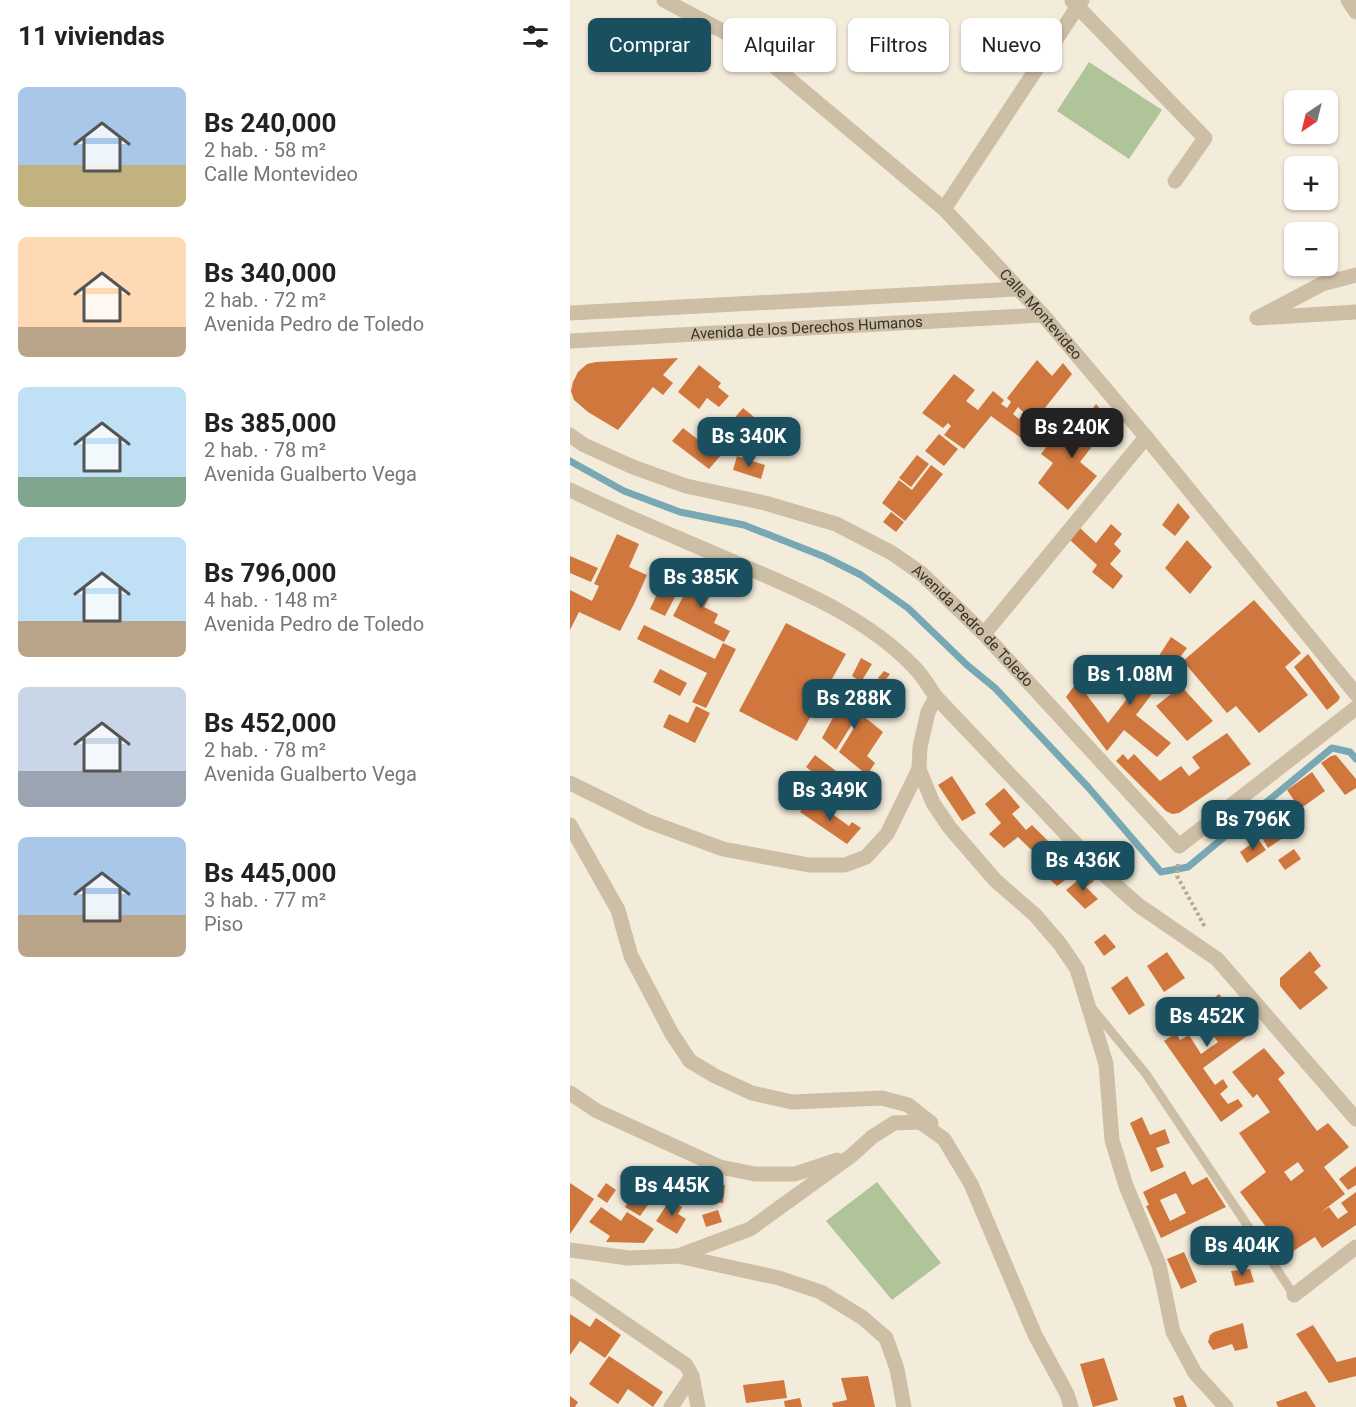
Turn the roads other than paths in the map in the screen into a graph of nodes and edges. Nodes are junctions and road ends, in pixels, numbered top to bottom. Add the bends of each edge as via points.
1 (664, 0) edge
2 (1348, 0) edge
3 (1076, 2) edge
4 (1356, 12) edge
5 (1175, 181) dead end
6 (944, 209) junction
7 (1356, 275) edge
8 (1017, 289) junction
9 (1356, 312) edge
10 (570, 313) edge
11 (1043, 315) junction
12 (570, 341) edge
13 (570, 435) edge
14 (1146, 437) junction
15 (570, 490) edge
16 (984, 634) junction
17 (1356, 694) edge
18 (936, 697) junction
19 (1356, 708) edge
20 (919, 769) junction
21 (570, 783) edge
22 (570, 825) edge
23 (1088, 1002) junction
24 (570, 1093) edge
25 (1356, 1119) edge
26 (944, 1139) junction
27 (851, 1156) junction
28 (1356, 1247) edge
29 (570, 1250) edge
30 (678, 1256) junction
31 (570, 1286) edge
32 (1294, 1295) joint
33 (692, 1376) junction
34 (672, 1407) edge
35 (698, 1407) edge
36 (904, 1407) edge
37 (1071, 1407) edge
38 (1226, 1407) edge

1 - 6 street, Calle Montevideo via 749,45
2 - 4 street
3 - 5 street via 1205,138
3 - 6 street
6 - 8 street, Calle Montevideo
7 - 9 street via 1322,284 1257,318
8 - 10 street, Avenida de los Derechos Humanos
8 - 11 street, Calle Montevideo
11 - 12 street, Avenida de los Derechos Humanos
11 - 14 street, Calle Montevideo
13 - 16 street, Avenida Pedro de Toledo via 584,446 686,486 836,524 892,553 922,574
14 - 16 street
14 - 17 street, Calle Montevideo
15 - 18 street via 844,613 915,668
16 - 19 street, Avenida Pedro de Toledo via 1179,846
18 - 20 street via 925,724
18 - 25 street via 1108,878 1138,905 1217,959
20 - 21 street via 886,834 866,857 845,865 810,865 723,849 646,821
20 - 23 street via 933,803 950,828 1060,944 1077,969
22 - 26 street via 618,910 630,956 690,1061 752,1094 792,1102 882,1098 908,1105
23 - 32 lane via 1146,1074
23 - 38 street via 1106,1064 1112,1140 1126,1186 1159,1265 1173,1332 1194,1373
24 - 27 street via 597,1111 720,1167 755,1174 795,1174
26 - 27 street via 920,1122 894,1123
26 - 37 street via 971,1184 1035,1335
27 - 30 street via 750,1229
28 - 32 street
29 - 30 street via 628,1258
30 - 36 street via 779,1278 821,1292 863,1318 886,1338
31 - 33 street via 686,1365
33 - 34 street
33 - 35 street

